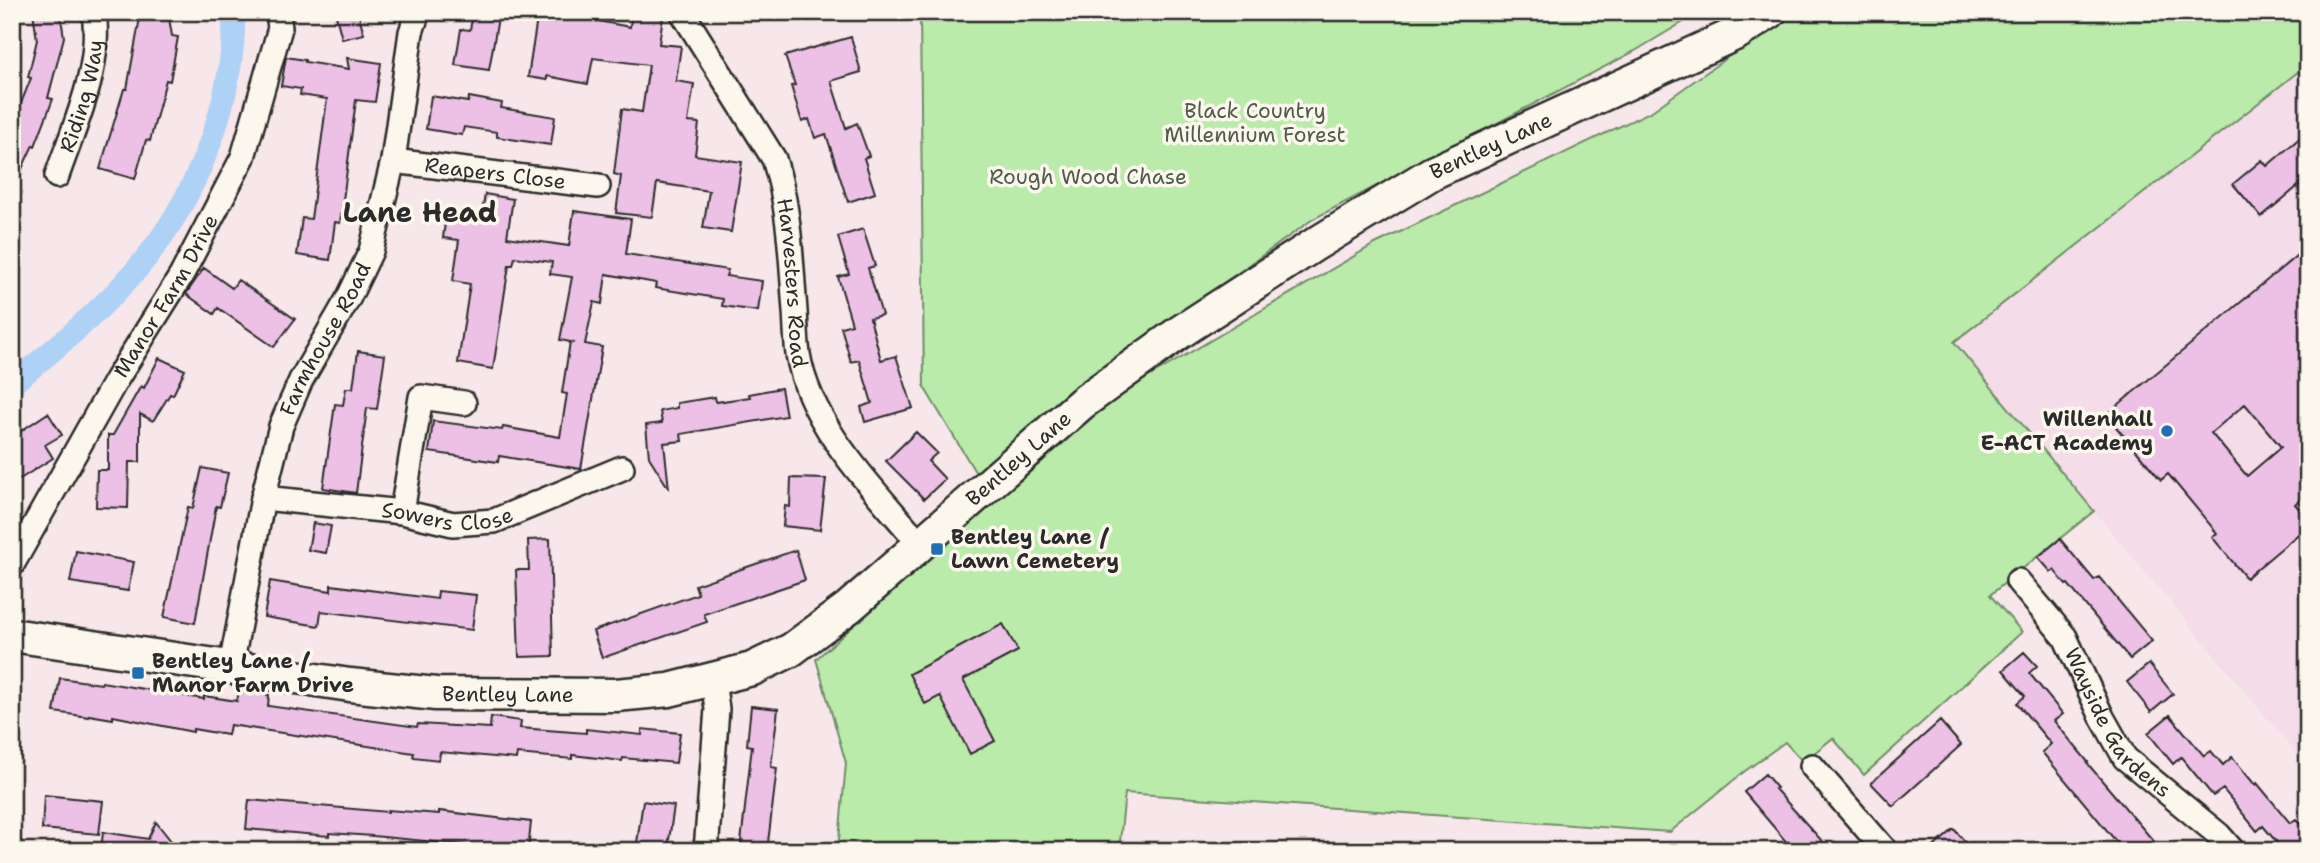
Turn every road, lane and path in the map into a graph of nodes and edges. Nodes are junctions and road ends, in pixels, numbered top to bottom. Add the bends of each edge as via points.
1 (94, 12) edge
2 (278, 12) edge
3 (418, 12) edge
4 (682, 12) edge
5 (1770, 12) edge
6 (393, 161) junction
7 (57, 176) dead end
8 (598, 186) dead end
9 (464, 403) dead end
10 (622, 468) dead end
11 (263, 498) junction
12 (402, 512) junction
13 (920, 544) junction
14 (12, 565) edge
15 (2018, 581) dead end
16 (12, 635) edge
17 (231, 666) junction
18 (713, 680) junction
19 (1812, 766) dead end
20 (706, 851) edge
21 (1886, 851) edge
22 (2233, 851) edge

1 - 7 street, Riding Way via 94,60
2 - 14 street, Manor Farm Drive via 279,29 243,157 181,276 116,380
3 - 6 street, Farmhouse Road via 411,32
4 - 13 street, Harvesters Road via 774,159 789,225 798,355 817,410 835,442
5 - 13 street, Bentley Lane via 1737,33 1432,173 1372,208 1180,332 1082,403
6 - 8 street, Reapers Close
6 - 11 street, Farmhouse Road via 371,251 286,414
9 - 12 street via 421,397
10 - 12 street, Sowers Close via 494,521 453,524
11 - 12 street, Sowers Close
11 - 17 street, Farmhouse Road
13 - 18 street, Bentley Lane via 849,607 791,650
15 - 22 street, Wayside Gardens via 2065,637 2125,758
16 - 17 street, Bentley Lane
17 - 18 street, Bentley Lane via 436,694 616,695
18 - 20 street via 717,709
19 - 21 street

